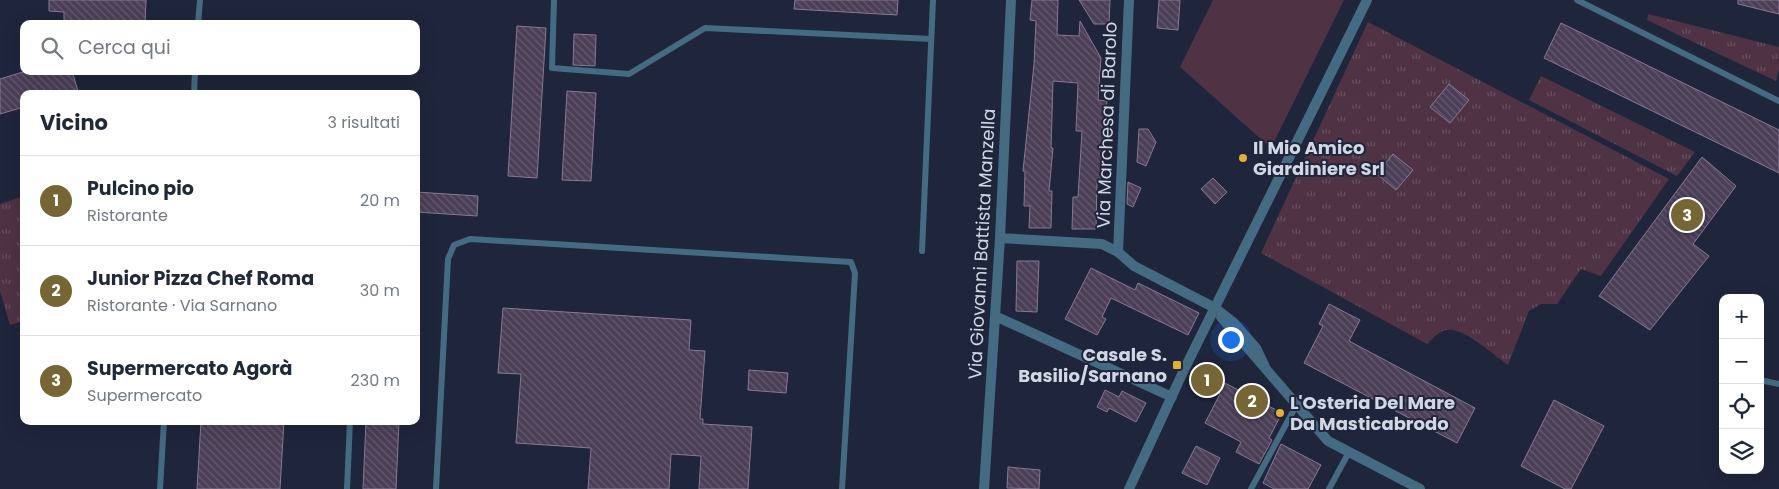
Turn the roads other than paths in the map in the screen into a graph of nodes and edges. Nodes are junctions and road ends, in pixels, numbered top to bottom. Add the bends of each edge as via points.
1 (200, 0) edge
2 (554, 0) edge
3 (933, 0) edge
4 (1011, 0) edge
5 (1129, 0) edge
6 (1367, 0) edge
7 (1577, 0) edge
8 (198, 20) edge
9 (932, 39) junction
10 (195, 75) edge
11 (194, 90) edge
12 (1779, 101) edge
13 (1000, 238) junction
14 (922, 251) dead end
15 (1118, 252) junction
16 (1214, 308) junction
17 (995, 316) junction
18 (1764, 381) edge
19 (1779, 384) edge
20 (1172, 397) junction
21 (1296, 404) junction
22 (164, 425) edge
23 (350, 425) edge
24 (1349, 452) junction
25 (160, 489) edge
26 (347, 489) edge
27 (436, 489) edge
28 (842, 489) edge
29 (984, 489) edge
30 (1129, 489) edge
31 (1251, 489) edge
32 (1329, 489) edge
33 (1420, 489) edge

1 - 8 lane
2 - 9 lane via 552,68 629,74 705,28
3 - 9 lane
4 - 13 street, Via Giovanni Battista Manzella
5 - 15 street, Via Marchesa di Barolo
6 - 16 street
7 - 12 lane
9 - 14 lane
10 - 11 lane
13 - 15 street via 1102,244
13 - 17 street, Via Giovanni Battista Manzella
15 - 16 street via 1134,266
16 - 20 street
16 - 21 street via 1234,323 1256,348 1265,366
17 - 20 street
17 - 29 street, Via Giovanni Battista Manzella
18 - 19 lane
20 - 30 street
21 - 24 street via 1328,441
21 - 31 lane
22 - 25 lane
23 - 26 lane
24 - 32 lane
24 - 33 street
27 - 28 lane via 448,259 454,245 470,239 851,262 855,272

